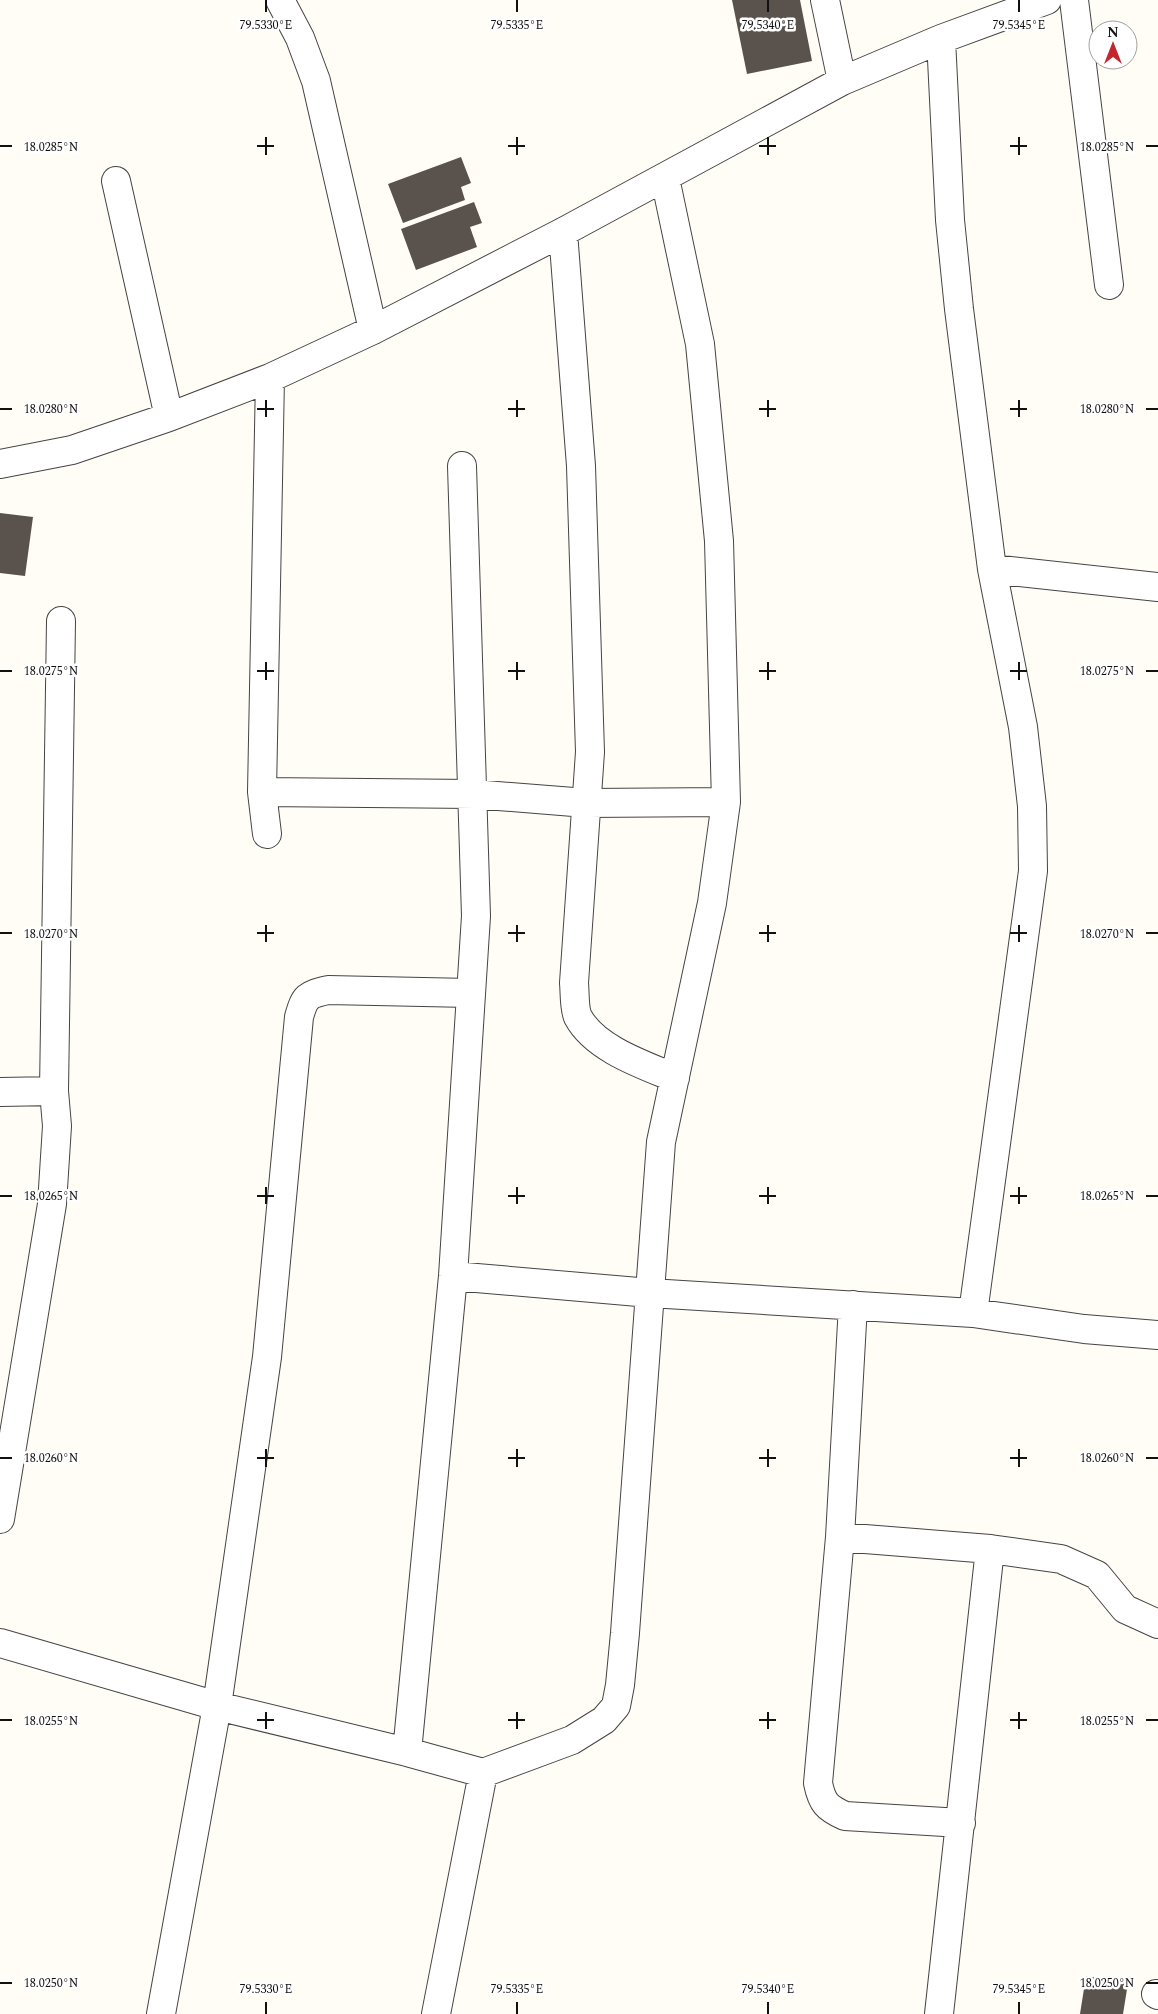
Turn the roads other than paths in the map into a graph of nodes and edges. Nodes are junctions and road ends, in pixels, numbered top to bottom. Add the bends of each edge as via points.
1 (280, 0) edge
2 (826, 0) edge
3 (1047, 0) edge
4 (1074, 0) edge
5 (941, 39) junction
6 (842, 81) junction
7 (665, 178) junction
8 (116, 181) dead end
9 (563, 232) junction
10 (1108, 285) dead end
11 (373, 330) junction
12 (270, 378) junction
13 (169, 417) junction
14 (0, 464) edge
15 (462, 466) dead end
16 (992, 569) junction
17 (1158, 587) edge
18 (61, 620) dead end
19 (262, 792) junction
20 (474, 794) junction
21 (726, 802) junction
22 (586, 803) junction
23 (267, 834) dead end
24 (470, 993) junction
25 (675, 1078) junction
26 (54, 1091) junction
27 (0, 1092) edge
28 (453, 1276) junction
29 (650, 1293) junction
30 (853, 1305) junction
31 (974, 1313) junction
32 (1158, 1335) edge
33 (0, 1519) edge
34 (840, 1537) junction
35 (990, 1549) junction
36 (1158, 1624) edge
37 (0, 1643) edge
38 (217, 1706) junction
39 (407, 1752) junction
40 (483, 1773) junction
41 (962, 1823) junction
42 (161, 2014) edge
43 (436, 2014) edge
44 (939, 2014) edge

1 - 11 street via 300,38 316,80
2 - 6 street
3 - 5 street
4 - 10 street
5 - 6 street
5 - 16 street via 955,264
6 - 7 street
7 - 9 street
7 - 21 street via 700,344 720,541
8 - 13 street
9 - 11 street
9 - 22 street via 581,466 590,752
11 - 12 street
12 - 13 street
12 - 19 street
13 - 14 street via 72,450
15 - 20 street
16 - 17 street
16 - 31 street via 1023,726 1032,806 1033,871
18 - 26 street
19 - 20 street
19 - 23 street
20 - 22 street
20 - 24 street via 476,916
21 - 22 street
21 - 25 street via 712,903
22 - 25 street via 574,983 578,1017 594,1036 625,1058
24 - 28 street
24 - 38 street via 328,990 310,994 304,1002 299,1017 267,1357
25 - 29 street via 661,1142
26 - 27 street
26 - 33 street via 57,1126 52,1204
28 - 29 street
28 - 39 street
29 - 30 street
29 - 40 street via 625,1633 616,1706 604,1720 572,1740
30 - 31 street
30 - 34 street
31 - 32 street via 1084,1330
34 - 35 street
34 - 41 street via 818,1783 821,1797 829,1809 845,1816
35 - 36 street via 1061,1559 1097,1575 1125,1609
35 - 41 street
37 - 38 street
38 - 39 street
38 - 42 street
39 - 40 street
40 - 43 street
41 - 44 street

